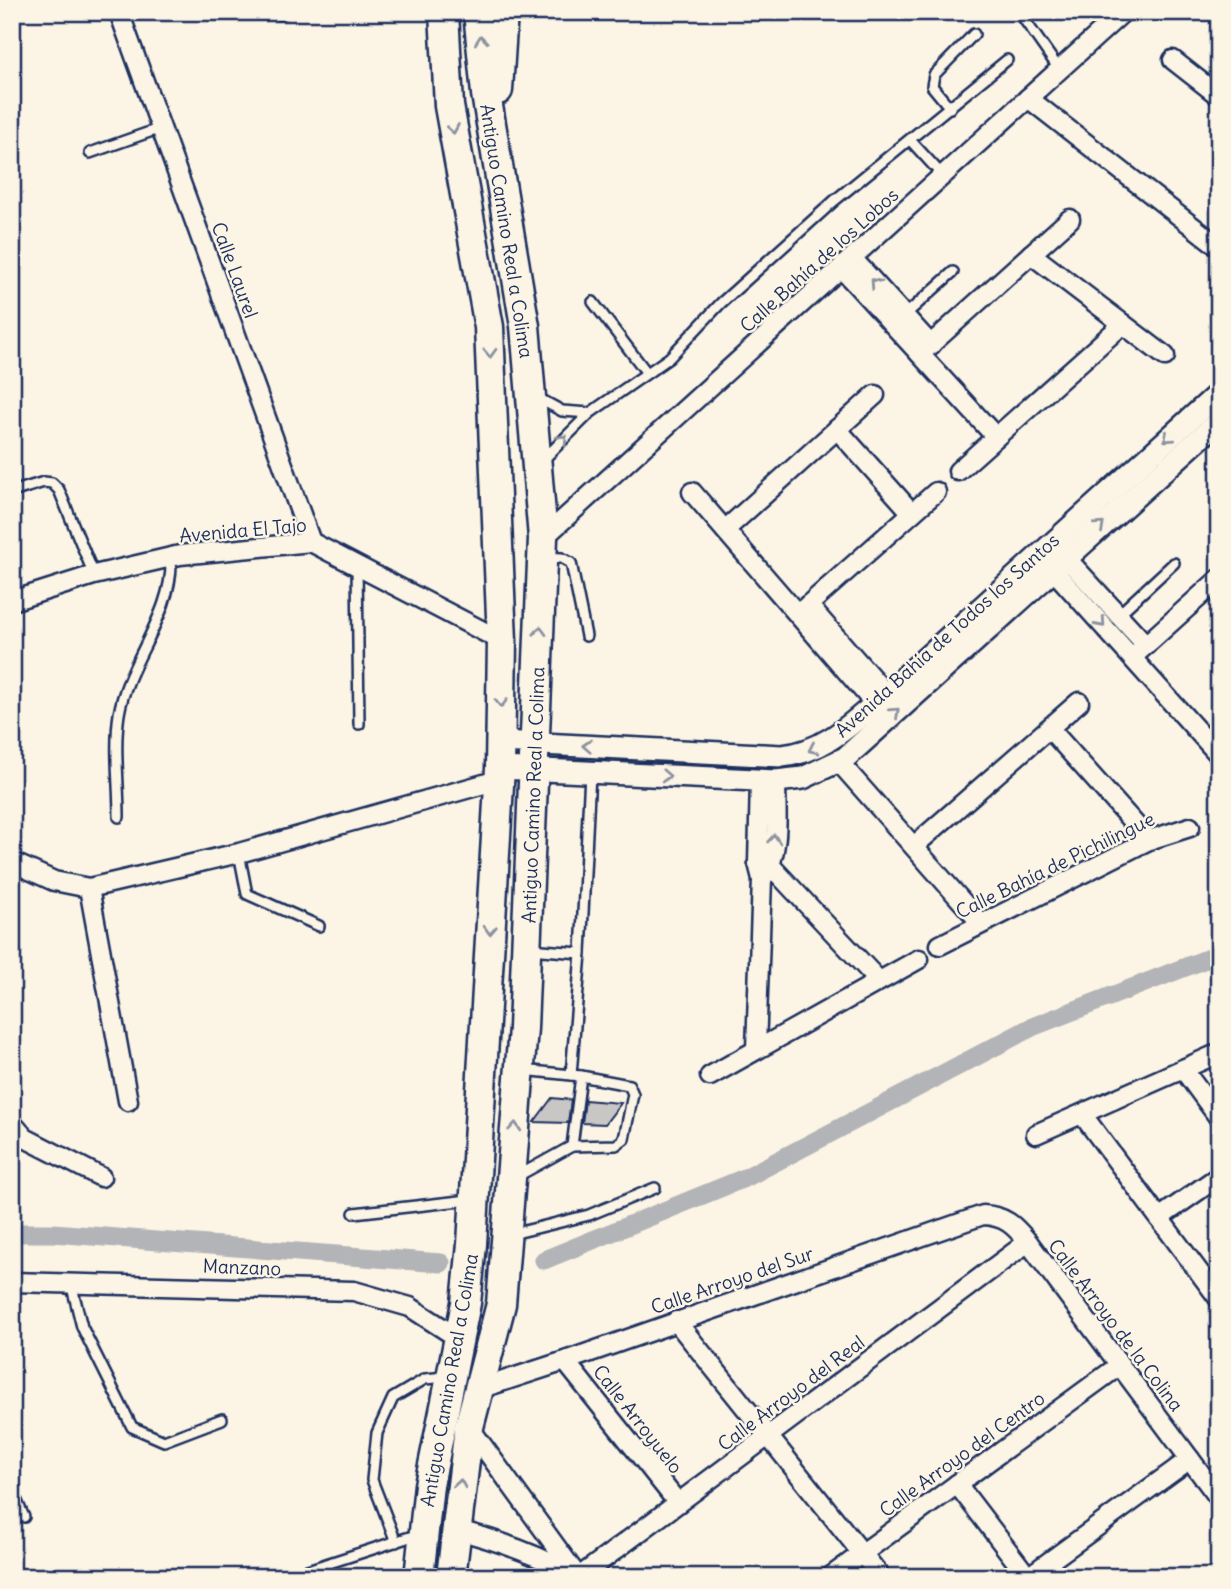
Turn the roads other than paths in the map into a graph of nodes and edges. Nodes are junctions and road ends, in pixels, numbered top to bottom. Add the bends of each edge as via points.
1 (119, 12) edge
2 (444, 12) edge
3 (478, 12) edge
4 (503, 12) edge
5 (1019, 12) edge
6 (1123, 12) edge
7 (974, 34) dead end
8 (1006, 60) dead end
9 (1173, 60) dead end
10 (1059, 69) junction
11 (1217, 91) edge
12 (1028, 98) junction
13 (950, 108) junction
14 (492, 127) junction
15 (161, 128) junction
16 (911, 141) junction
17 (90, 153) dead end
18 (943, 176) junction
19 (1070, 219) dead end
20 (1219, 247) edge
21 (1031, 254) junction
22 (847, 263) junction
23 (953, 272) dead end
24 (593, 302) dead end
25 (905, 316) junction
26 (1122, 324) junction
27 (925, 350) junction
28 (1165, 356) dead end
29 (647, 373) junction
30 (1219, 393) edge
31 (531, 394) junction
32 (875, 395) dead end
33 (590, 413) junction
34 (1219, 421) edge
35 (837, 429) junction
36 (996, 437) junction
37 (537, 467) junction
38 (958, 471) dead end
39 (12, 492) edge
40 (692, 492) dead end
41 (936, 492) dead end
42 (912, 513) junction
43 (725, 530) junction
44 (311, 542) junction
45 (543, 547) junction
46 (1052, 555) junction
47 (171, 557) junction
48 (1174, 562) dead end
49 (357, 565) junction
50 (93, 575) junction
51 (1219, 580) edge
52 (12, 601) edge
53 (803, 610) junction
54 (1118, 615) junction
55 (586, 636) dead end
56 (502, 641) junction
57 (1139, 652) junction
58 (881, 699) junction
59 (1079, 702) dead end
60 (359, 724) dead end
61 (1049, 728) junction
62 (1219, 755) edge
63 (534, 757) junction
64 (842, 760) junction
65 (500, 763) junction
66 (590, 773) junction
67 (768, 780) junction
68 (119, 817) dead end
69 (1190, 827) dead end
70 (1149, 839) junction
71 (914, 846) junction
72 (239, 853) junction
73 (12, 862) edge
74 (764, 870) junction
75 (89, 888) junction
76 (981, 923) junction
77 (319, 926) dead end
78 (940, 945) dead end
79 (527, 949) junction
80 (581, 953) junction
81 (919, 960) dead end
82 (877, 980) junction
83 (756, 1049) junction
84 (1219, 1053) edge
85 (1183, 1069) junction
86 (520, 1070) junction
87 (576, 1075) junction
88 (710, 1076) dead end
89 (128, 1101) dead end
90 (1083, 1114) junction
91 (1219, 1118) edge
92 (12, 1123) edge
93 (1036, 1134) dead end
94 (572, 1146) junction
95 (101, 1177) dead end
96 (1219, 1177) edge
97 (511, 1180) junction
98 (654, 1188) dead end
99 (475, 1200) junction
100 (354, 1213) dead end
101 (1000, 1215) joint
102 (1159, 1218) junction
103 (507, 1235) junction
104 (1028, 1242) junction
105 (12, 1282) edge
106 (71, 1283) junction
107 (1219, 1299) edge
108 (676, 1321) junction
109 (458, 1338) junction
110 (565, 1362) junction
111 (1120, 1365) junction
112 (450, 1377) junction
113 (479, 1389) junction
114 (222, 1419) dead end
115 (470, 1427) junction
116 (768, 1436) junction
117 (1190, 1459) junction
118 (957, 1484) junction
119 (12, 1490) edge
120 (1219, 1498) edge
121 (678, 1503) junction
122 (24, 1517) dead end
123 (454, 1530) junction
124 (424, 1532) junction
125 (396, 1542) junction
126 (862, 1553) junction
127 (286, 1577) edge
128 (419, 1577) edge
129 (451, 1577) edge
130 (579, 1577) edge
131 (830, 1577) edge
132 (881, 1577) edge
133 (1028, 1577) edge

1 - 15 street, Calle Laurel
2 -> 56 main road, Antiguo Camino Real a Colima via 449,106 489,327
14 -> 3 main road, Antiguo Camino Real a Colima
4 - 14 main road
5 - 10 lane
6 - 10 street, Calle Bahía de los Lobos
7 - 13 lane via 934,75 932,86
8 - 13 lane
9 - 11 street
10 - 12 street, Calle Bahía de los Lobos
12 - 18 street, Calle Bahía de los Lobos
12 - 20 street
13 - 16 lane
14 - 31 main road, Antiguo Camino Real a Colima via 525,326
15 - 17 lane
15 - 44 street, Calle Laurel
16 - 18 lane
16 - 29 lane via 834,201 721,303 669,358
18 - 22 street, Calle Bahía de los Lobos
19 - 21 street
21 - 26 street
21 - 27 street
25 -> 22 street
22 - 27 street
22 - 45 street, Calle Bahía de los Lobos
23 - 25 lane
24 - 29 lane
25 - 27 street
26 - 28 street
26 - 36 street
27 - 36 street
29 - 33 lane
30 -> 46 street, Avenida Bahía de Todos los Santos
31 - 33 lane via 562,411
31 - 37 main road, Antiguo Camino Real a Colima
32 - 35 street
37 -> 33 lane
46 -> 34 street, Avenida Bahía de Todos los Santos
35 - 42 street
35 - 43 street
36 - 38 street
37 - 45 main road, Antiguo Camino Real a Colima
39 - 50 lane via 44,482 60,490
40 - 43 street
41 - 42 street
42 - 53 street
43 - 53 street
44 - 47 street, Avenida El Tajo
44 - 49 street, Avenida El Tajo
45 - 55 lane via 571,563
63 -> 45 main road, Antiguo Camino Real a Colima
46 - 54 street
46 -> 57 street
46 - 58 street, Avenida Bahía de Todos los Santos
64 -> 46 street, Avenida Bahía de Todos los Santos
47 - 50 street, Avenida El Tajo
47 - 68 lane via 172,579 164,606 119,715
48 - 54 lane
49 - 56 street, Avenida El Tajo
49 - 60 lane
50 - 52 street, Avenida El Tajo
51 - 57 street
53 - 58 street
54 - 57 street
56 -> 65 main road, Antiguo Camino Real a Colima
57 - 62 street
58 -> 63 street, Avenida Bahía de Todos los Santos via 827,743 802,754
59 - 61 street
61 - 70 street
61 - 71 street
63 - 65 street, Avenida Bahía de Todos los Santos
63 - 66 street, Avenida Bahía de Todos los Santos
63 - 79 main road, Antiguo Camino Real a Colima
64 - 67 street, Avenida Bahía de Todos los Santos via 803,778
64 - 71 street
65 - 72 street
65 -> 99 main road, Antiguo Camino Real a Colima
66 -> 67 street, Avenida Bahía de Todos los Santos
66 - 80 lane
67 - 74 street
69 - 70 street, Calle Bahía de Pichilingue
70 - 76 street, Calle Bahía de Pichilingue
71 - 76 street
72 - 75 street
72 - 77 lane via 247,894
73 - 75 street via 54,881
74 - 82 street
74 - 83 street
75 - 89 street
76 - 78 street, Calle Bahía de Pichilingue
79 - 80 lane
79 - 86 main road, Antiguo Camino Real a Colima
80 - 87 lane
81 - 82 street
82 - 83 street
83 - 88 street
84 - 85 street
85 - 90 street
85 - 91 street
86 - 87 lane
97 -> 86 main road, Antiguo Camino Real a Colima
87 - 94 lane
87 - 94 lane via 629,1085 633,1094 624,1139 616,1145
90 - 93 street
90 - 102 street
92 - 95 street via 25,1138
94 - 97 lane
96 - 102 street
97 - 103 main road, Antiguo Camino Real a Colima
98 - 103 lane via 589,1215
99 - 100 lane
99 - 109 main road, Antiguo Camino Real a Colima via 466,1303
101 - 104 street, Calle Arroyo de la Colina
101 - 108 street, Calle Arroyo del Sur via 983,1215
102 - 107 street
103 - 113 main road, Antiguo Camino Real a Colima via 501,1304
104 - 111 street, Calle Arroyo de la Colina
104 - 116 street, Calle Arroyo del Real
105 - 106 street, Manzano
106 - 109 street, Manzano via 354,1291 410,1307
106 - 114 lane via 82,1328 132,1427 164,1441
108 - 110 street, Calle Arroyo del Sur
108 - 116 street
109 - 112 main road, Antiguo Camino Real a Colima
110 - 113 street, Calle Arroyo del Sur
110 - 121 street, Calle Arroyuelo
111 - 117 street, Calle Arroyo de la Colina
111 - 118 street, Calle Arroyo del Centro
112 - 124 main road, Antiguo Camino Real a Colima
112 - 125 lane via 425,1379 393,1398 377,1433 372,1480
113 - 115 main road, Antiguo Camino Real a Colima
123 -> 115 main road, Antiguo Camino Real a Colima
115 - 130 street
116 - 121 street, Calle Arroyo del Real
116 - 126 street
117 - 120 street, Calle Arroyo de la Colina
117 - 133 street
118 - 126 street, Calle Arroyo del Centro
118 - 133 street
119 - 122 lane
121 - 130 street, Calle Arroyo del Real
123 - 129 main road, Antiguo Camino Real a Colima
123 - 130 street via 498,1540
124 - 125 lane
124 - 128 main road, Antiguo Camino Real a Colima
125 - 127 lane
126 - 131 street, Calle Arroyo del Centro
126 - 132 street

